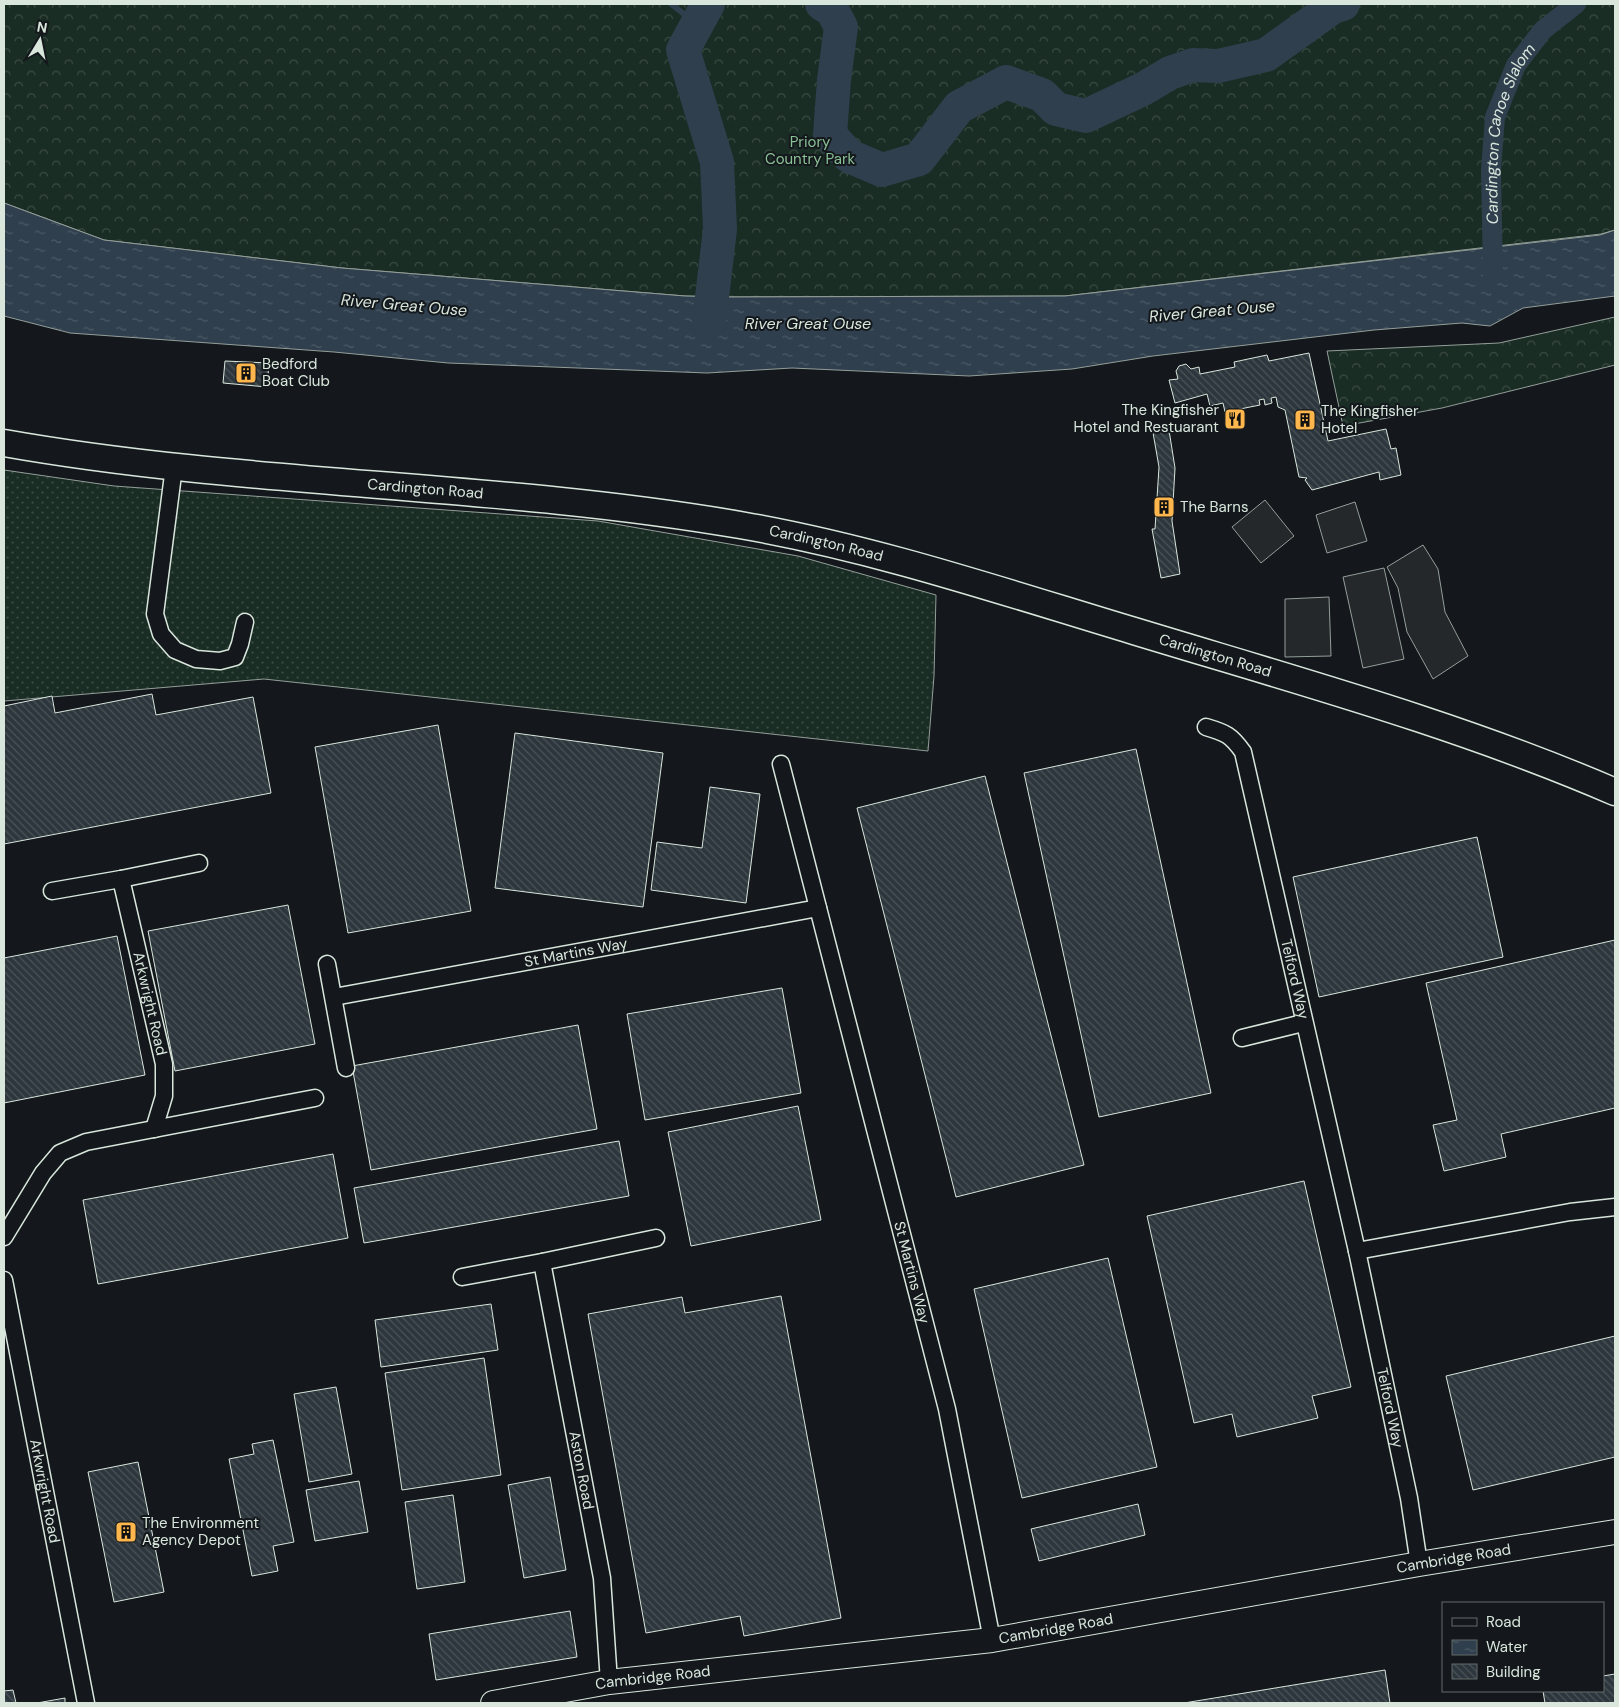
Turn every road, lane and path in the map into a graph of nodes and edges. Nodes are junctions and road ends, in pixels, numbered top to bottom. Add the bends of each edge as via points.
1 (4, 443) edge
2 (174, 468) junction
3 (245, 622) dead end
4 (1206, 727) dead end
5 (781, 764) dead end
6 (1615, 792) edge
7 (198, 863) dead end
8 (121, 879) junction
9 (52, 890) dead end
10 (818, 908) junction
11 (327, 964) dead end
12 (334, 997) junction
13 (1303, 1023) junction
14 (1242, 1038) dead end
15 (346, 1068) dead end
16 (315, 1098) dead end
17 (154, 1129) junction
18 (1615, 1207) edge
19 (4, 1237) edge
20 (656, 1238) dead end
21 (1357, 1251) junction
22 (542, 1262) junction
23 (462, 1277) dead end
24 (4, 1280) edge
25 (1615, 1532) edge
26 (1419, 1564) junction
27 (992, 1640) junction
28 (609, 1682) junction
29 (86, 1703) edge
30 (493, 1703) edge

1 - 2 main road, Cardington Road
2 - 3 street via 155,614 161,634 175,650 196,659 220,661 235,657
2 - 6 main road, Cardington Road via 596,505 742,525 888,557 1335,692 1501,746
4 - 13 street, Telford Way via 1232,738 1243,752
5 - 10 street, St Martins Way
7 - 8 street
8 - 9 street
8 - 17 street, Arkwright Road via 164,1064 164,1096
10 - 12 street, St Martins Way
10 - 27 street, St Martins Way via 947,1409
11 - 12 street
12 - 15 street
13 - 14 street
13 - 21 street, Telford Way
16 - 17 street
17 - 19 street via 86,1142 60,1153 43,1172
18 - 21 street via 1570,1212
20 - 22 street
21 - 26 street, Telford Way via 1409,1498
22 - 23 street
22 - 28 street, Aston Road via 602,1578
24 - 29 street, Arkwright Road
25 - 26 street, Cambridge Road
26 - 27 street, Cambridge Road
27 - 28 street, Cambridge Road
28 - 30 street, Cambridge Road

